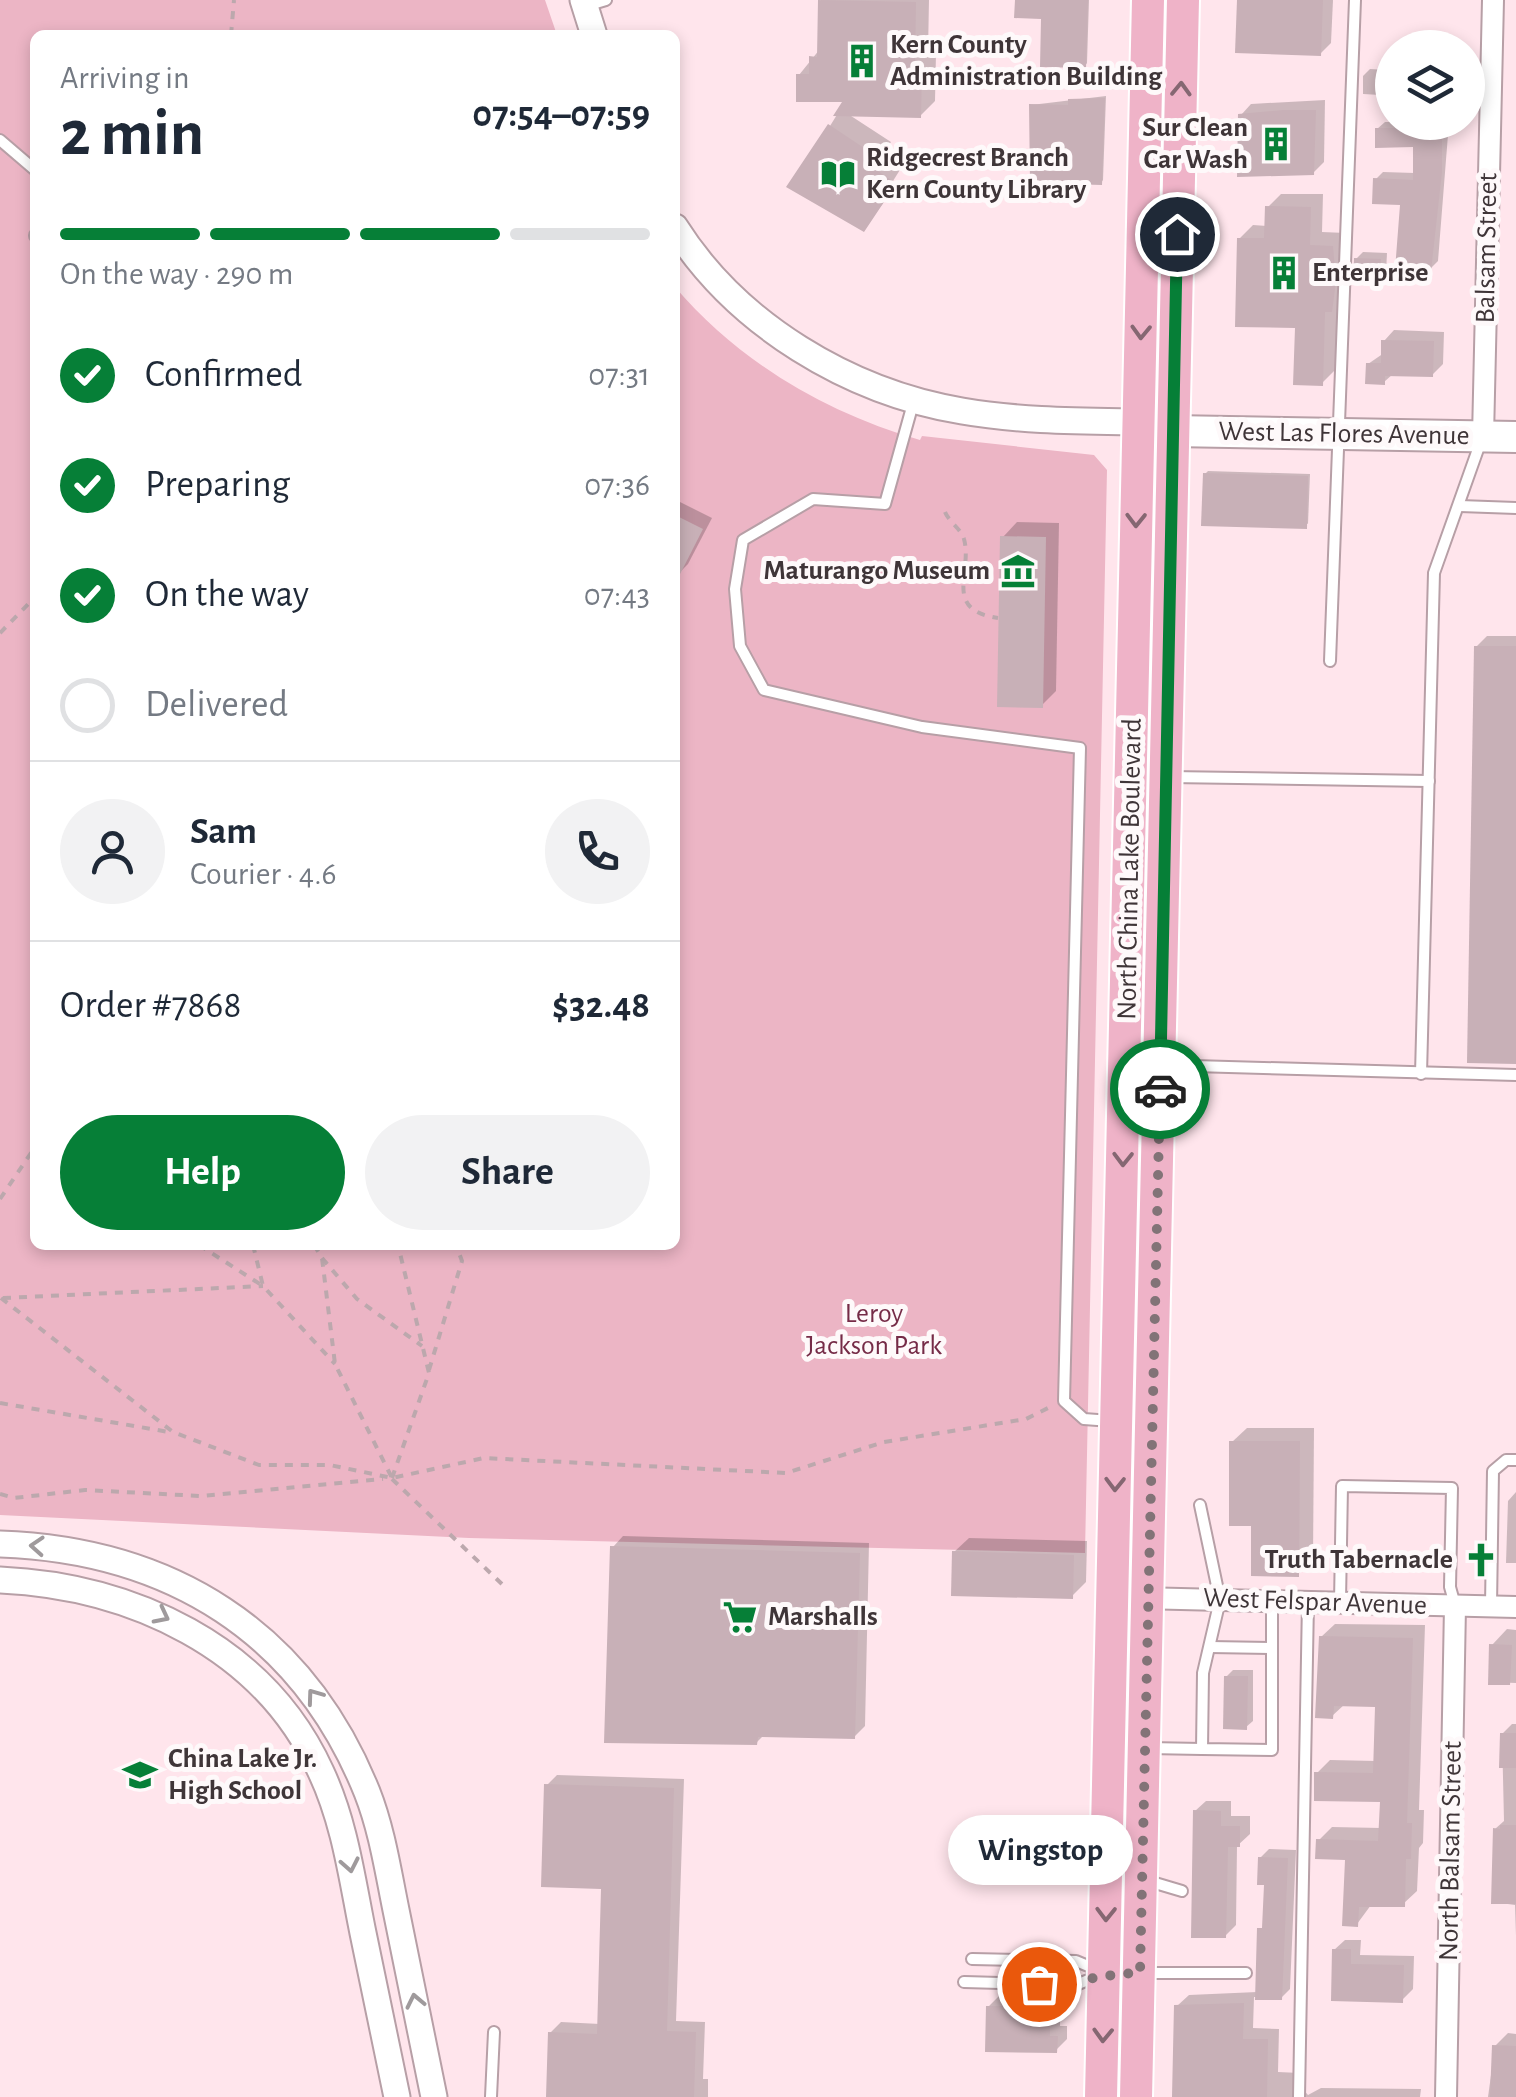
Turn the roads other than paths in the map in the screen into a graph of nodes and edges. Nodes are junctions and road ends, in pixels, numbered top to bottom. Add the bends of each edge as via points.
1 (1148, 0) edge
2 (1183, 0) edge
3 (1354, 0) edge
4 (1493, 0) edge
5 (591, 2) edge
6 (594, 30) edge
7 (0, 140) edge
8 (30, 166) edge
9 (680, 234) edge
10 (914, 399) junction
11 (1137, 422) junction
12 (1172, 431) junction
13 (1340, 434) junction
14 (1482, 437) junction
15 (1516, 438) edge
16 (1460, 506) junction
17 (1516, 508) edge
18 (1330, 660) dead end
19 (1166, 777) junction
20 (1429, 781) junction
21 (1130, 887) junction
22 (1160, 1055) junction
23 (1422, 1074) junction
24 (1516, 1075) edge
25 (1117, 1421) junction
26 (1516, 1460) edge
27 (1200, 1505) dead end
28 (0, 1544) edge
29 (0, 1580) edge
30 (1113, 1597) junction
31 (1148, 1598) junction
32 (1220, 1600) junction
33 (1272, 1601) junction
34 (1308, 1602) junction
35 (1340, 1602) junction
36 (1455, 1606) junction
37 (1491, 1606) junction
38 (1516, 1606) edge
39 (1210, 1647) junction
40 (1270, 1648) junction
41 (1145, 1748) junction
42 (1202, 1749) junction
43 (1142, 1879) junction
44 (1182, 1891) dead end
45 (972, 1959) dead end
46 (1105, 1973) junction
47 (1140, 1973) junction
48 (1246, 1973) dead end
49 (964, 1982) dead end
50 (494, 2032) dead end
51 (397, 2097) edge
52 (434, 2097) edge
53 (491, 2097) edge
54 (1101, 2097) edge
55 (1136, 2097) edge
56 (1299, 2097) edge
57 (1446, 2097) edge

1 -> 11 main road, North China Lake Boulevard
12 -> 2 main road, North China Lake Boulevard
3 - 13 lane
4 - 14 street, Balsam Street
5 - 6 street
7 - 8 lane
9 - 10 street via 727,290 787,341 860,380
10 - 11 street via 1002,416
10 - 25 lane via 885,504 813,499 743,540 735,589 740,646 764,690 922,727 1080,748 1064,1401 1084,1419
11 - 12 main road, West Las Flores Avenue
11 -> 21 main road, North China Lake Boulevard
12 - 13 main road, West Las Flores Avenue
12 - 19 main road, North China Lake Boulevard
13 - 14 main road, West Las Flores Avenue
13 - 18 lane
14 - 15 main road, West Las Flores Avenue
14 - 16 lane
16 - 17 lane
16 - 20 lane via 1434,572
19 - 20 lane
19 - 22 main road, North China Lake Boulevard
20 - 23 lane
21 - 22 main road via 1146,937 1142,1042
21 -> 25 main road, North China Lake Boulevard
22 - 23 lane via 1194,1066
22 - 31 main road, North China Lake Boulevard
23 - 24 lane
25 -> 30 main road, North China Lake Boulevard
26 - 37 lane via 1492,1472
27 - 32 lane
52 -> 28 street via 380,1832 340,1733 310,1690 246,1626 166,1576 64,1548
29 -> 51 street via 56,1584 142,1606 219,1649 280,1709 306,1743 334,1804
30 - 31 street, West Felspar Avenue
30 -> 46 main road, North China Lake Boulevard
31 - 32 street, West Felspar Avenue
31 - 41 main road, North China Lake Boulevard
32 - 33 street, West Felspar Avenue
32 - 39 lane
33 - 34 street, West Felspar Avenue
33 - 40 lane
34 - 35 street, West Felspar Avenue
34 - 56 lane
35 - 36 street, West Felspar Avenue
35 - 36 lane via 1342,1486 1452,1488
36 - 37 street, West Felspar Avenue
36 - 57 street, North Balsam Street
37 - 38 street, West Felspar Avenue
39 - 40 lane
39 - 42 lane
40 - 42 lane via 1272,1750
41 - 42 lane
41 - 43 main road, North China Lake Boulevard
43 - 44 lane
43 - 47 main road, North China Lake Boulevard
45 - 46 lane via 1076,1961
46 - 47 lane
46 - 49 lane via 1076,1985
46 -> 54 main road, North China Lake Boulevard
47 - 48 lane
47 - 55 main road, North China Lake Boulevard
50 - 53 lane

